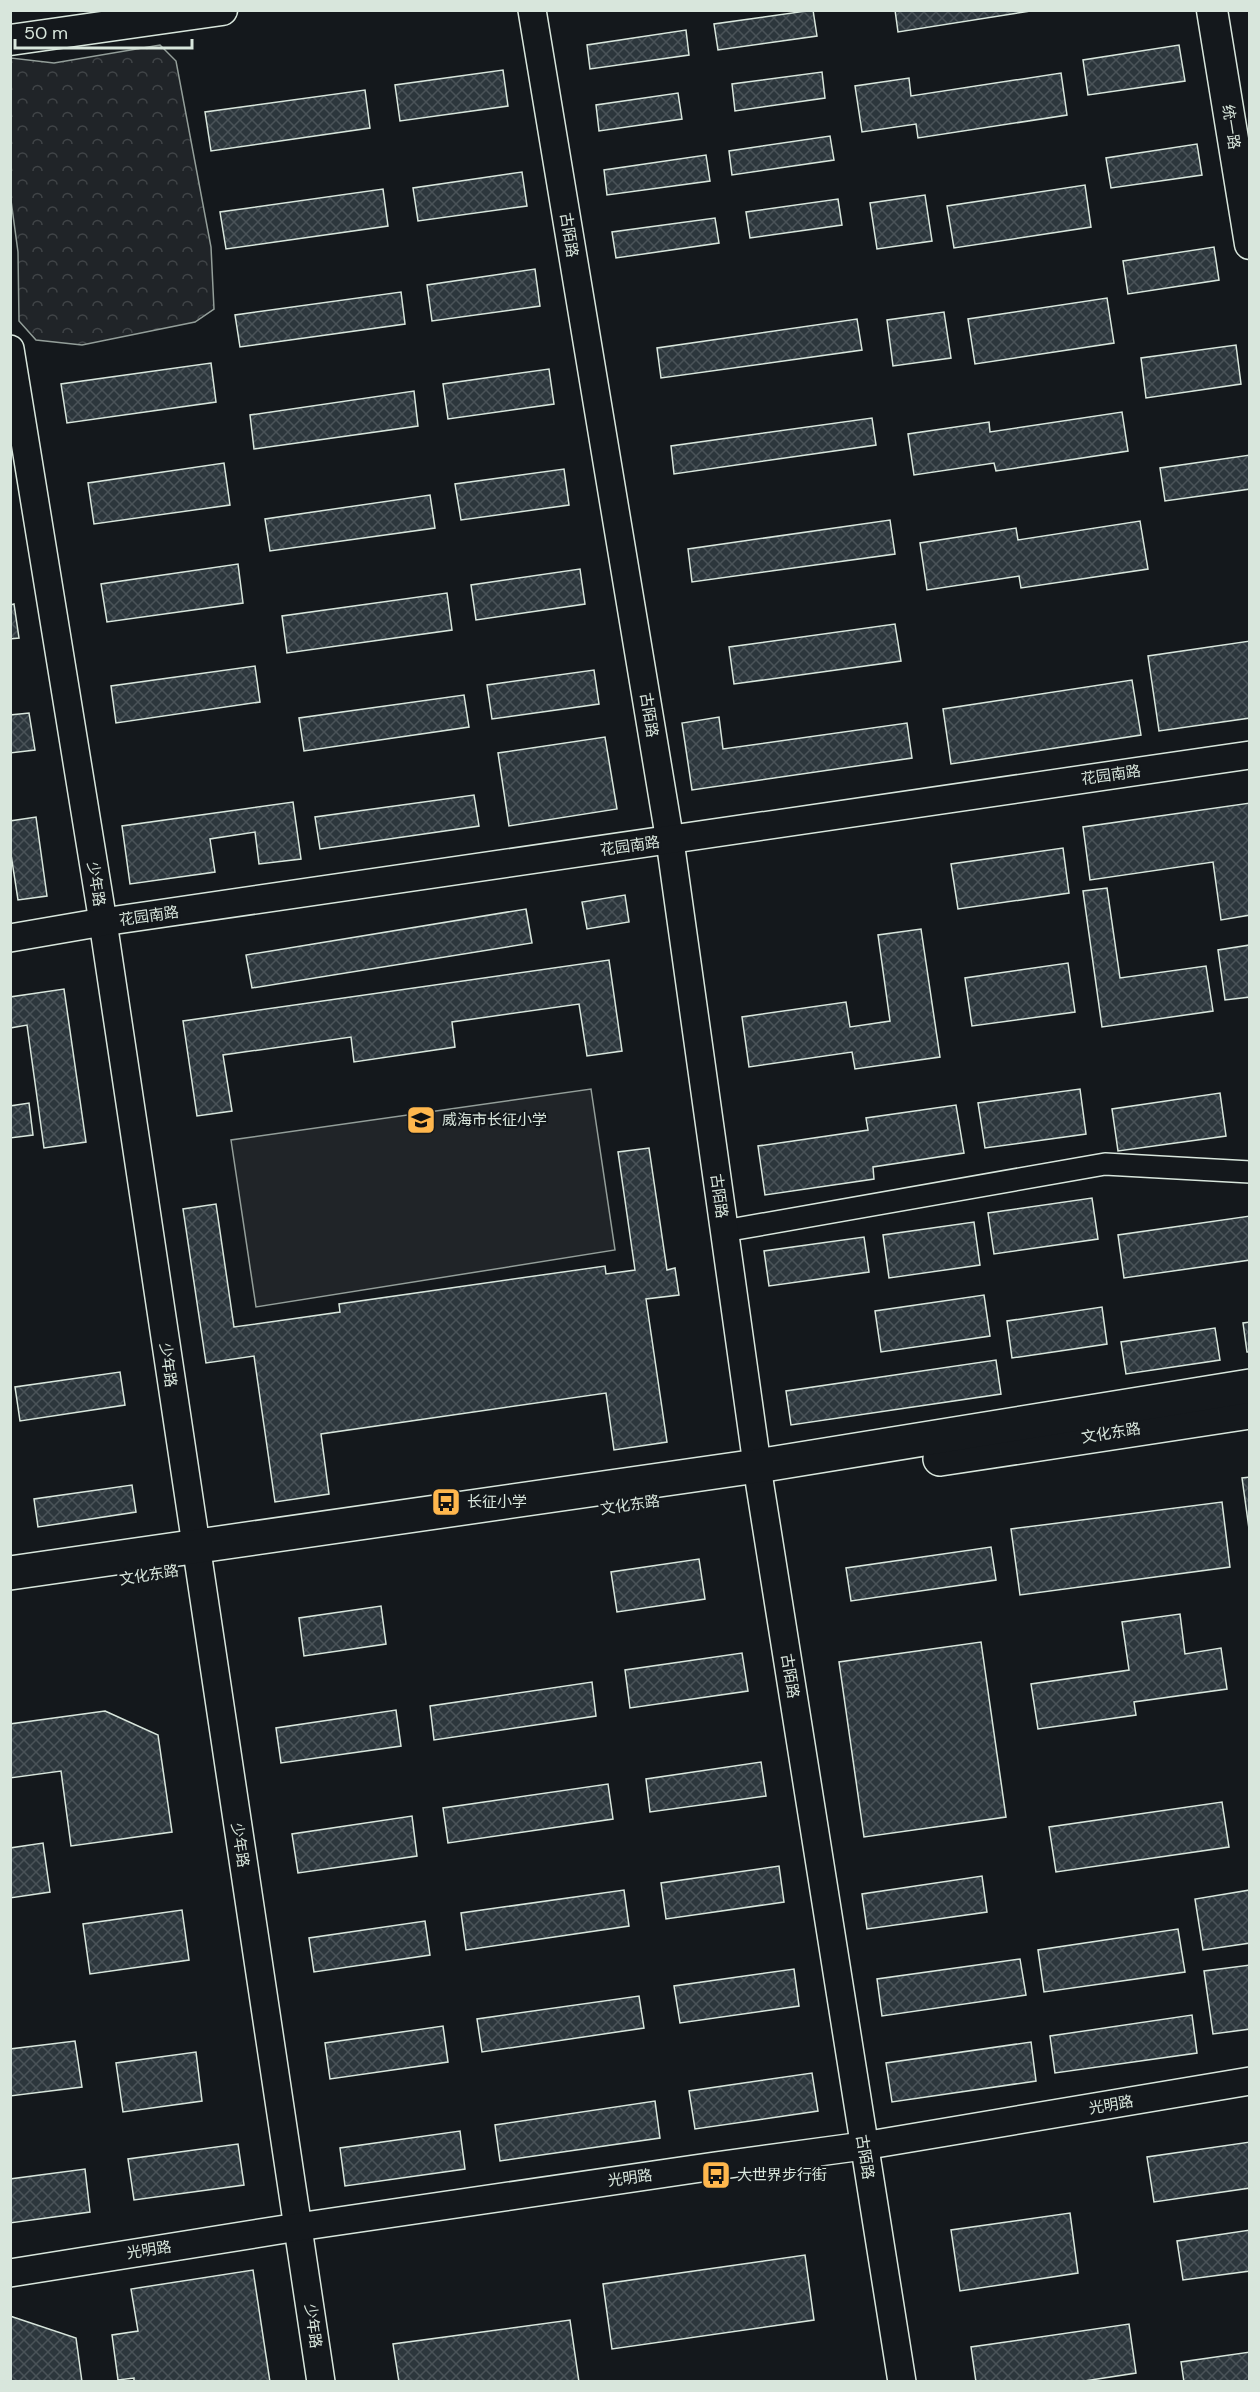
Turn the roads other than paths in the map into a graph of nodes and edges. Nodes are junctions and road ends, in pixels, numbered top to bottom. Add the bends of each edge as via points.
1 (76, 10) edge
2 (222, 10) edge
3 (532, 10) edge
4 (1212, 10) edge
5 (1230, 10) edge
6 (10, 20) edge
7 (10, 40) edge
8 (1250, 123) edge
9 (1250, 244) edge
10 (10, 349) edge
11 (17, 441) edge
12 (1250, 755) edge
13 (670, 841) junction
14 (103, 922) junction
15 (10, 938) edge
16 (1250, 1172) edge
17 (724, 1231) junction
18 (1250, 1386) edge
19 (1250, 1412) edge
20 (759, 1476) junction
21 (197, 1556) junction
22 (10, 1573) edge
23 (10, 1595) edge
24 (1250, 2081) edge
25 (863, 2146) junction
26 (298, 2227) junction
27 (10, 2273) edge
28 (321, 2382) edge
29 (902, 2382) edge

1 - 6 main road
2 - 7 main road
3 - 13 street, 古陌路
4 - 9 main road, 统一路
5 - 8 main road, 统一路
10 - 11 street, 少年路
11 - 14 street, 少年路
12 - 13 street, 花园南路
13 - 14 street, 花园南路
13 - 17 street, 古陌路
14 - 15 street, 花园南路
14 - 21 street, 少年路
16 - 17 street via 1105,1164
17 - 20 street, 古陌路
18 - 20 main road
19 - 20 main road, 文化东路
20 - 21 main road, 文化东路
20 - 25 street, 古陌路
21 - 22 main road
21 - 23 main road, 文化东路
21 - 26 street, 少年路
24 - 25 street, 光明路
25 - 26 street, 光明路
25 - 29 street, 古陌路
26 - 27 street, 光明路
26 - 28 street, 少年路

